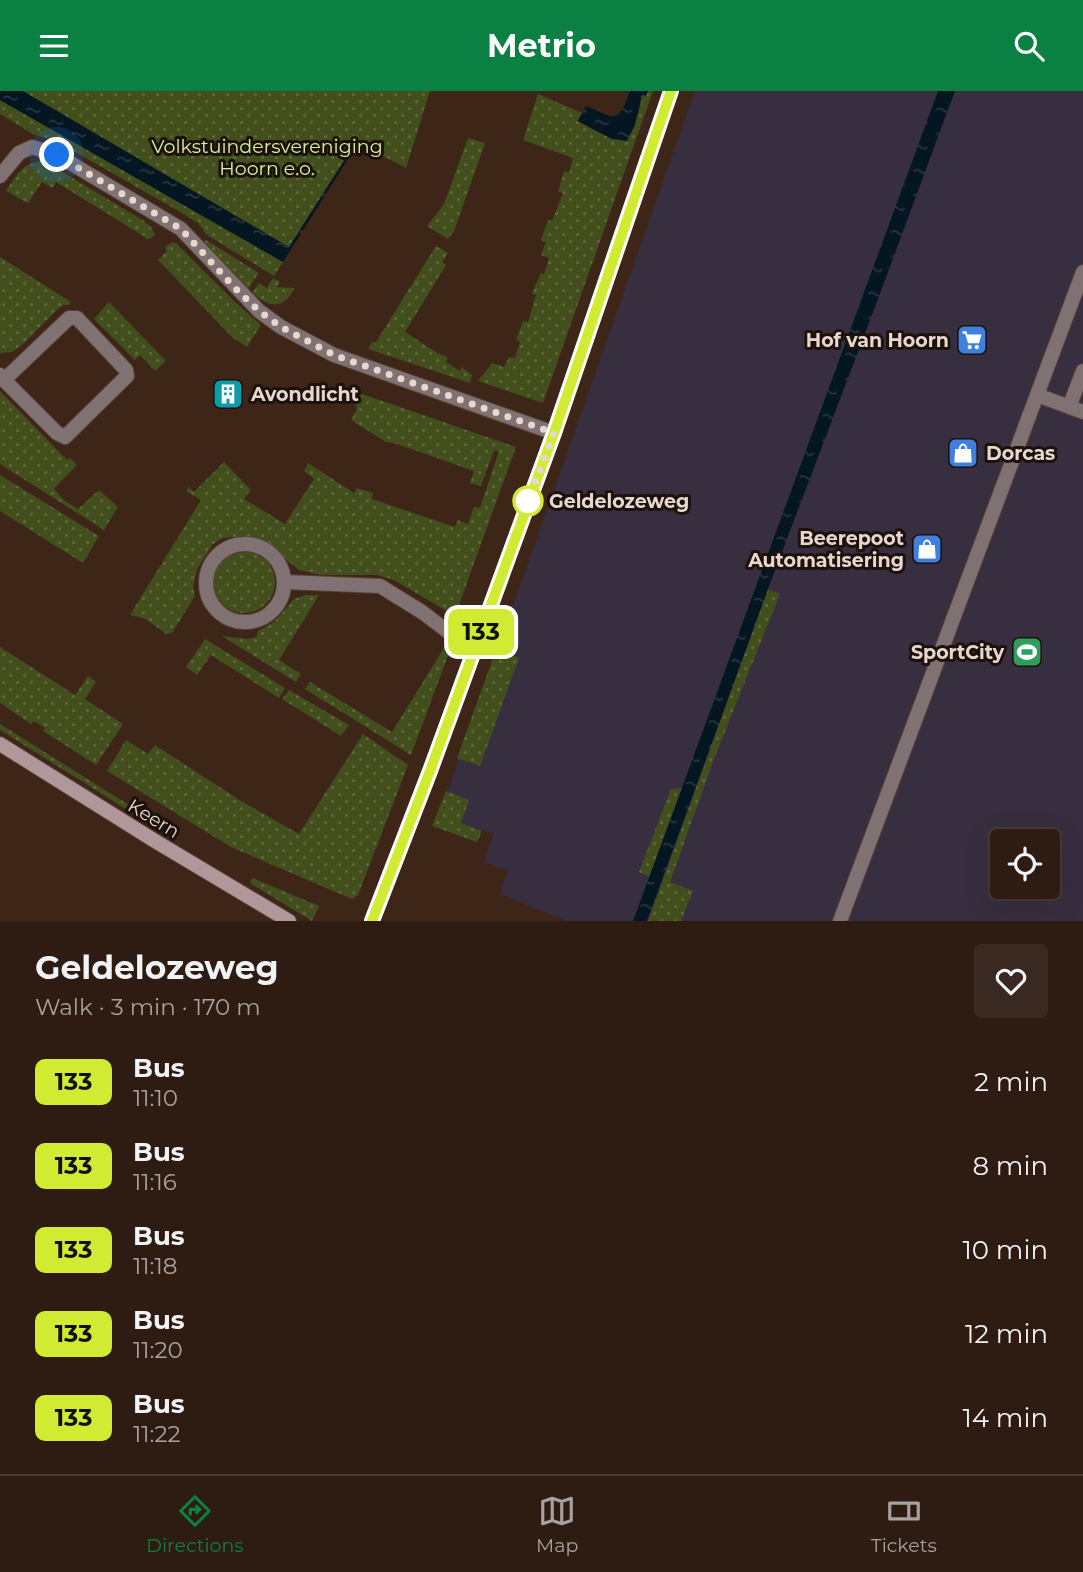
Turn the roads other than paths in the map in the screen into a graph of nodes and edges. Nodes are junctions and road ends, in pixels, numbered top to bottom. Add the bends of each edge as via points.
1 (671, 91) edge
2 (0, 176) edge
3 (1083, 272) edge
4 (1083, 371) edge
5 (2, 378) edge
6 (1037, 395) junction
7 (1076, 409) edge
8 (554, 433) junction
9 (285, 582) junction
10 (476, 643) junction
11 (0, 744) edge
12 (289, 921) edge
13 (372, 921) edge
14 (840, 921) edge

1 - 8 street
2 - 8 street via 19,153 32,147 57,155 181,229 251,303 281,327 334,355
3 - 6 street
4 - 7 street
5 - 5 street via 65,437 127,376 76,318 69,318
6 - 7 street
6 - 14 street
8 - 10 street
9 - 9 street via 278,605 258,620 246,622 216,609 206,581 209,568 226,548 253,544 275,557
9 - 10 street via 380,586 451,634
10 - 13 street
11 - 12 street, Keern

